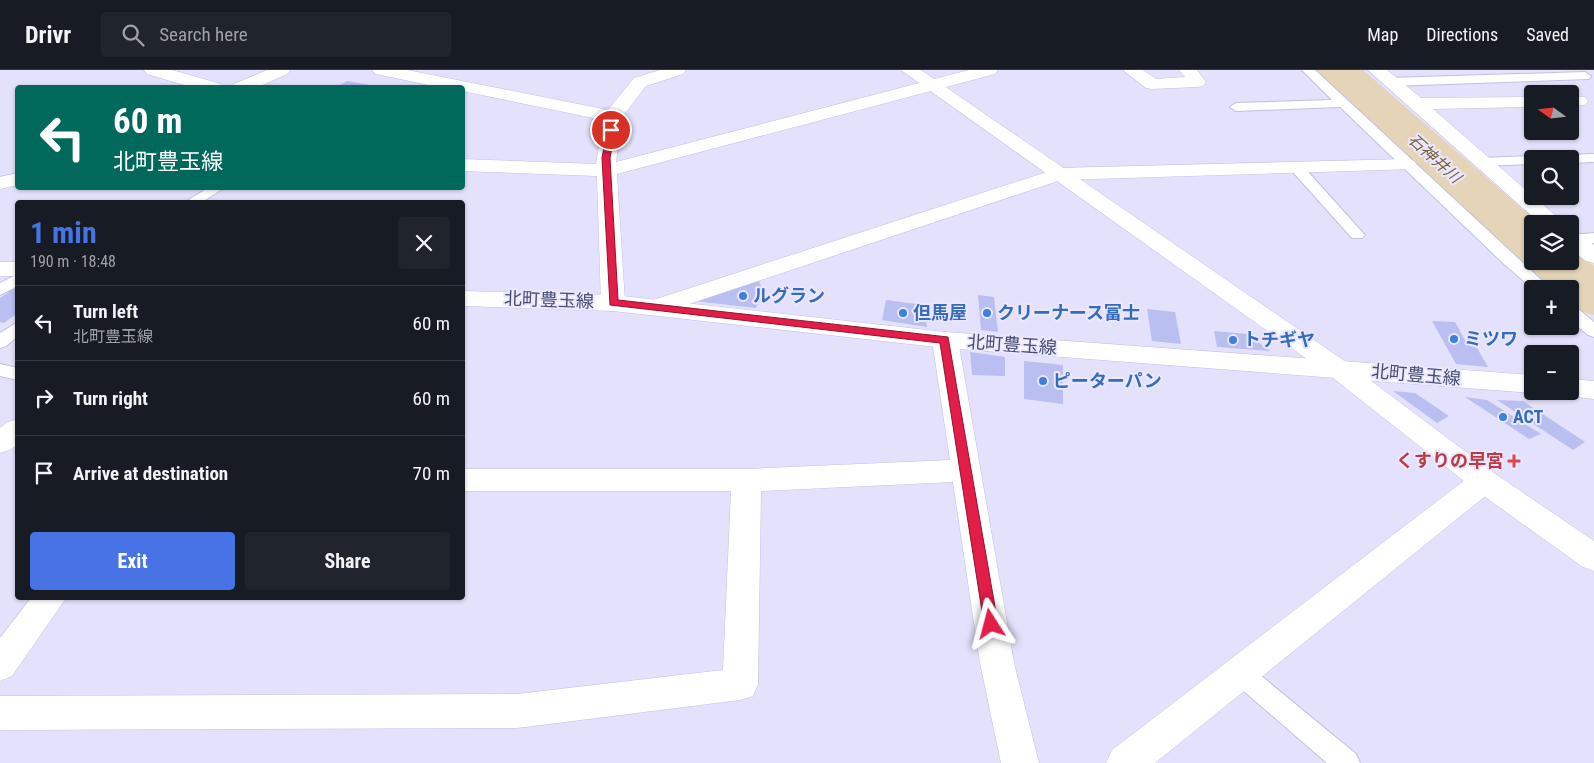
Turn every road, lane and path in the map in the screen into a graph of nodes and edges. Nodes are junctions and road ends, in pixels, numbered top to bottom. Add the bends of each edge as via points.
1 (153, 70) edge
2 (281, 70) edge
3 (381, 70) edge
4 (677, 70) edge
5 (910, 70) edge
6 (989, 70) edge
7 (1132, 70) edge
8 (1188, 70) edge
9 (1308, 70) edge
10 (1384, 76) edge
11 (1584, 76) dead end
12 (205, 85) edge
13 (247, 85) edge
14 (457, 85) edge
15 (931, 85) junction
16 (465, 87) edge
17 (1524, 102) edge
18 (1342, 103) junction
19 (1416, 104) junction
20 (1236, 107) dead end
21 (613, 116) junction
22 (1594, 158) edge
23 (1579, 159) edge
24 (1524, 160) edge
25 (1482, 162) junction
26 (1407, 164) junction
27 (465, 165) edge
28 (1297, 168) junction
29 (606, 170) junction
30 (1059, 174) junction
31 (15, 180) edge
32 (0, 183) edge
33 (213, 190) edge
34 (196, 200) edge
35 (1544, 215) edge
36 (1357, 235) dead end
37 (1579, 238) edge
38 (1594, 238) edge
39 (1579, 245) edge
40 (1594, 256) edge
41 (0, 268) edge
42 (15, 269) edge
43 (1532, 280) edge
44 (15, 281) edge
45 (0, 290) edge
46 (465, 298) edge
47 (613, 303) junction
48 (656, 307) junction
49 (1579, 318) edge
50 (15, 330) edge
51 (1594, 331) edge
52 (945, 340) junction
53 (0, 342) edge
54 (1337, 368) junction
55 (0, 370) edge
56 (15, 373) edge
57 (1524, 383) edge
58 (1579, 389) edge
59 (1594, 390) edge
60 (15, 430) edge
61 (0, 443) edge
62 (966, 470) junction
63 (465, 480) edge
64 (746, 480) junction
65 (1484, 481) junction
66 (1594, 558) edge
67 (49, 600) edge
68 (0, 665) edge
69 (1240, 673) junction
70 (0, 713) edge
71 (1020, 763) edge
72 (1125, 763) edge
73 (1347, 763) edge

1 - 12 street
2 - 13 street
3 - 14 street
4 - 21 street via 634,78
5 - 15 street
6 - 15 street
7 - 8 street via 1152,84 1197,82
9 - 18 lane
10 - 11 lane
10 - 19 street
15 - 29 street
15 - 30 street
16 - 21 street
17 - 19 street
18 - 20 lane
18 - 26 lane
19 - 25 street
21 - 29 street
22 - 23 lane
24 - 25 lane
25 - 35 street
26 - 28 street
26 - 43 lane
27 - 29 street
28 - 30 street
28 - 36 lane
29 - 47 street
30 - 48 street
30 - 54 street
31 - 32 street
33 - 34 lane
37 - 38 lane
39 - 40 street
41 - 42 street
44 - 45 lane
46 - 47 street, 北町豊玉線
47 - 48 street, 北町豊玉線
48 - 52 street, 北町豊玉線
49 - 51 lane
50 - 53 lane
52 - 54 street, 北町豊玉線
52 - 62 street
54 - 57 street, 北町豊玉線
54 - 65 street
55 - 56 lane
58 - 59 street
60 - 61 street
62 - 64 street
62 - 71 street via 997,663
63 - 64 street
64 - 70 street via 740,684 516,711
65 - 66 street
65 - 69 street
67 - 68 street
69 - 72 street
69 - 73 lane

